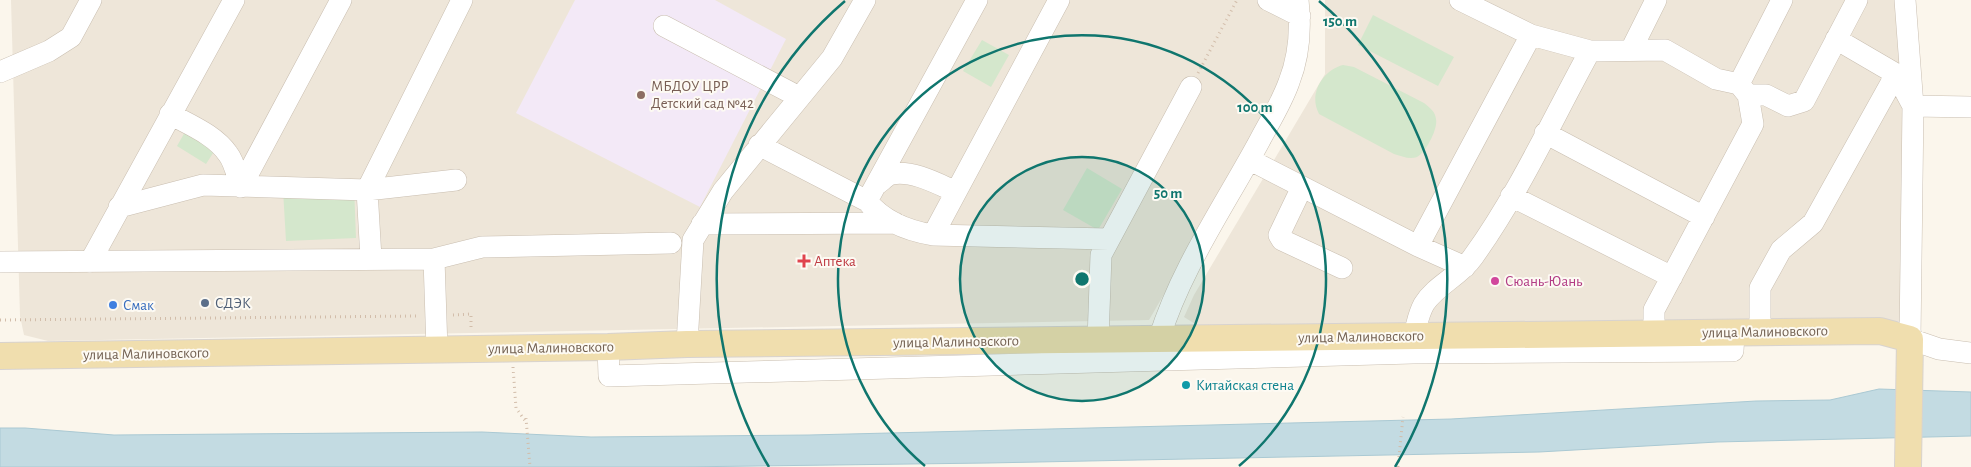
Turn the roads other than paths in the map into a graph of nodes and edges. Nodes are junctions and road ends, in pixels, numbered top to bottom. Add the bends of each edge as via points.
1 (91, 0) edge
2 (234, 0) edge
3 (341, 0) edge
4 (462, 0) edge
5 (865, 0) edge
6 (977, 0) edge
7 (1059, 0) edge
8 (1268, 0) edge
9 (1656, 0) edge
10 (1782, 0) edge
11 (1857, 0) edge
12 (1905, 0) edge
13 (1465, 1) edge
14 (1299, 8) edge
15 (664, 26) dead end
16 (1531, 35) junction
17 (1836, 39) junction
18 (1631, 50) junction
19 (1590, 51) junction
20 (0, 72) edge
21 (1896, 74) junction
22 (1191, 87) road end
23 (1743, 90) junction
24 (799, 96) junction
25 (1913, 106) junction
26 (1971, 107) edge
27 (170, 114) junction
28 (1545, 133) junction
29 (759, 145) junction
30 (1250, 160) junction
31 (456, 180) dead end
32 (240, 187) junction
33 (1302, 187) junction
34 (367, 190) junction
35 (956, 192) junction
36 (872, 193) junction
37 (1511, 196) junction
38 (119, 207) junction
39 (1704, 217) junction
40 (896, 223) junction
41 (702, 224) junction
42 (933, 235) junction
43 (1110, 239) junction
44 (671, 243) dead end
45 (1418, 246) junction
46 (371, 258) junction
47 (434, 259) junction
48 (0, 262) edge
49 (90, 262) junction
50 (1465, 267) junction
51 (1342, 268) dead end
52 (1672, 277) junction
53 (1734, 333) junction
54 (1760, 333) junction
55 (1654, 334) junction
56 (1159, 339) junction
57 (1910, 339) junction
58 (1098, 340) junction
59 (687, 344) junction
60 (1414, 345) junction
61 (608, 347) junction
62 (437, 350) junction
63 (1971, 353) edge
64 (0, 356) edge
65 (1908, 458) edge

1 - 20 street via 72,37
2 - 27 street
3 - 32 street
4 - 34 street
5 - 24 street via 832,58
6 - 36 street
7 - 35 street
8 - 14 street
9 - 18 street
10 - 23 street
11 - 17 street
12 - 25 street
13 - 16 street
14 - 30 street via 1298,46 1290,82
15 - 24 street
16 - 19 street
16 - 45 street
17 - 21 street
17 - 23 street via 1804,101 1788,106 1766,95
18 - 19 street
18 - 23 street via 1665,50 1716,79
19 - 28 street
21 - 25 street
21 - 54 street via 1813,223 1781,250 1760,288
22 - 43 street
23 - 39 street via 1753,124
24 - 29 street
25 - 26 street
25 - 57 street
27 - 32 street via 218,143 229,155
27 - 38 street
28 - 37 street
28 - 39 street
29 - 36 street
29 - 41 street via 722,191
30 - 33 street
30 - 56 street via 1181,282
31 - 34 street
32 - 34 street
32 - 38 street via 204,185
33 - 45 street
33 - 51 street via 1278,235 1282,240
34 - 46 street
35 - 36 street via 933,181 891,174
35 - 42 street
36 - 40 street via 874,210
37 - 50 street
37 - 52 street
38 - 49 street
39 - 52 street
40 - 41 street
40 - 42 street via 909,231
41 - 59 street via 693,240
42 - 43 street
43 - 58 street via 1101,255
44 - 47 street via 482,247
45 - 50 street
46 - 47 street
46 - 49 street
47 - 62 street
48 - 49 street
50 - 60 street via 1432,294 1417,321
52 - 55 street via 1654,310
53 - 54 main road, улица Малиновского
53 - 55 main road, улица Малиновского
53 - 60 street via 1734,351
54 - 57 main road, улица Малиновского via 1880,331
55 - 60 main road, улица Малиновского
56 - 58 main road, улица Малиновского
56 - 60 main road, улица Малиновского
57 - 63 street, улица Малиновского via 1939,349
57 - 65 main road
58 - 59 main road, улица Малиновского
59 - 61 main road, улица Малиновского
60 - 61 street via 609,376
61 - 62 main road, улица Малиновского
62 - 64 main road, улица Малиновского

